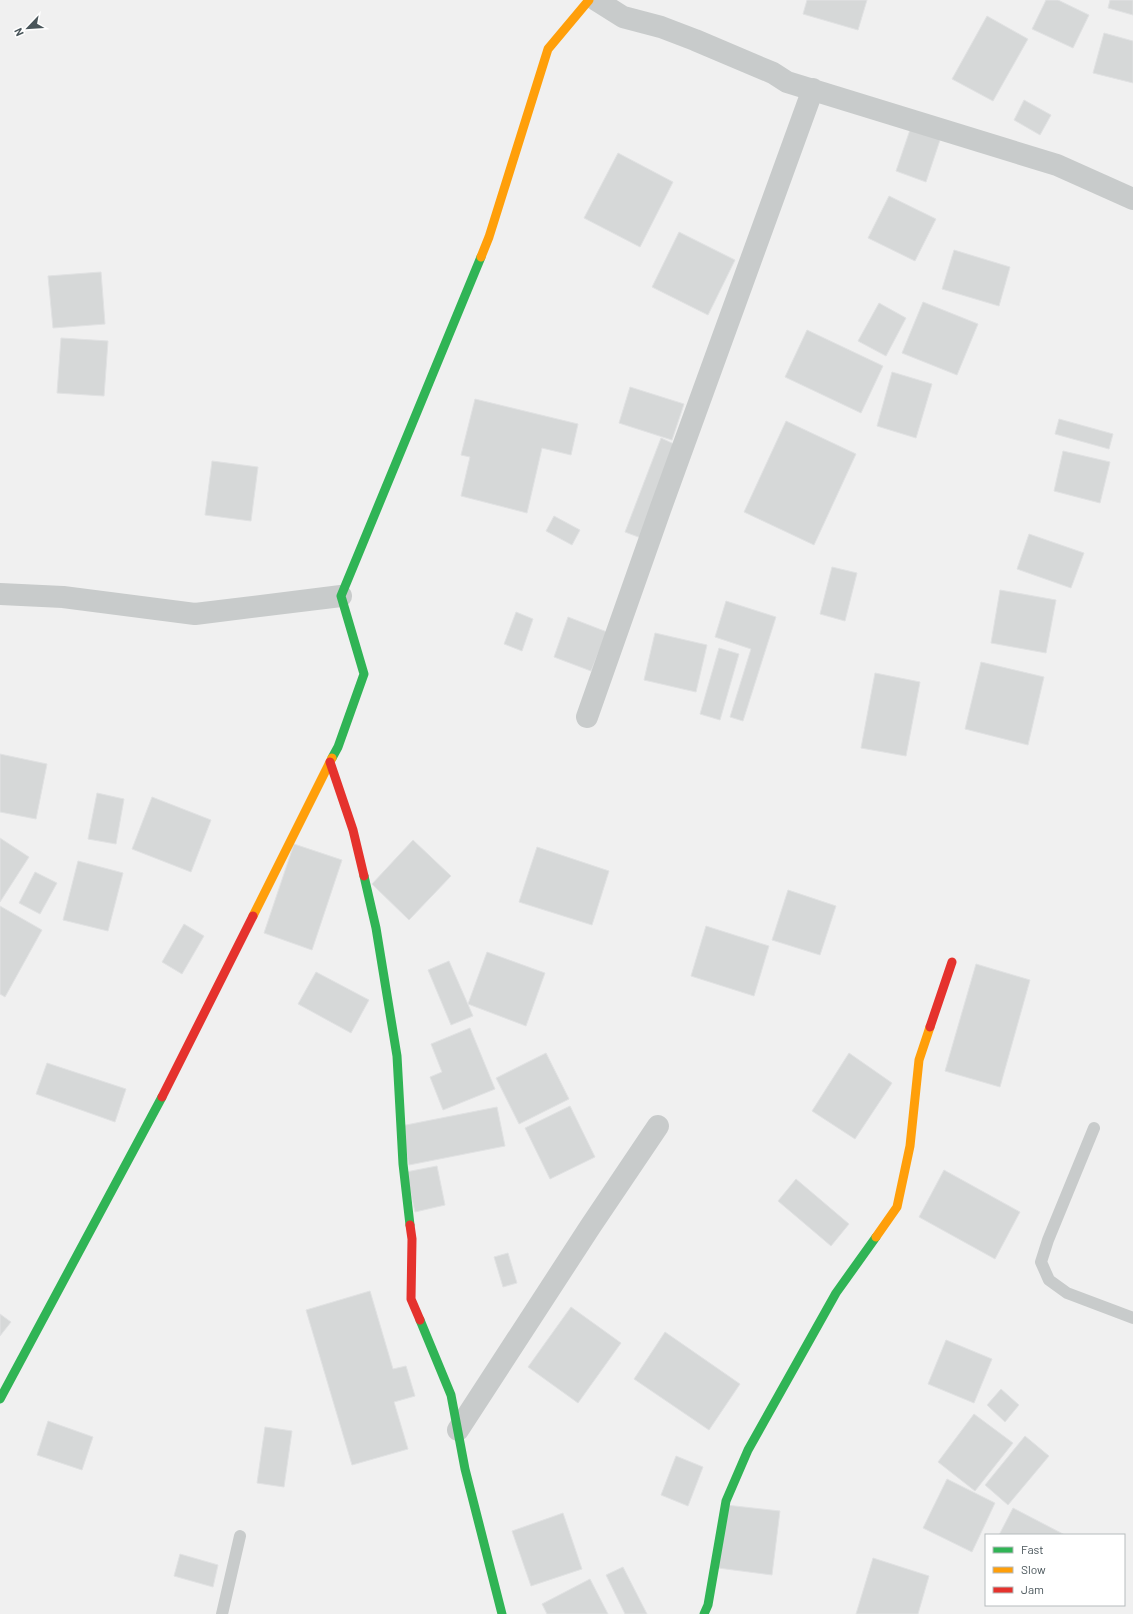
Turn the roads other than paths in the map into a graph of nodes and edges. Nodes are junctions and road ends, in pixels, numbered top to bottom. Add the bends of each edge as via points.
1 (589, 0) edge
2 (596, 0) edge
3 (813, 89) junction
4 (1133, 199) edge
5 (0, 594) edge
6 (341, 596) junction
7 (587, 717) dead end
8 (330, 762) junction
9 (952, 962) dead end
10 (658, 1126) dead end
11 (1094, 1128) dead end
12 (1133, 1318) edge
13 (0, 1398) edge
14 (458, 1430) junction
15 (240, 1536) dead end
16 (222, 1614) edge
17 (502, 1614) edge
18 (704, 1614) edge

1 - 6 street via 548,50 489,237
2 - 3 street via 623,17 661,26 773,73 787,82
3 - 4 street via 1057,165
3 - 7 street
5 - 6 street via 63,598 195,614
6 - 8 street via 364,674 338,747
8 - 13 street via 175,1073
8 - 14 street via 353,830 374,921 397,1056 403,1164 412,1239 411,1299 451,1395
9 - 18 street via 919,1060 910,1146 897,1207 836,1293 748,1450 726,1501 708,1605
10 - 14 street
11 - 12 lane via 1041,1262 1049,1280 1067,1293
14 - 17 street via 465,1469
15 - 16 lane

